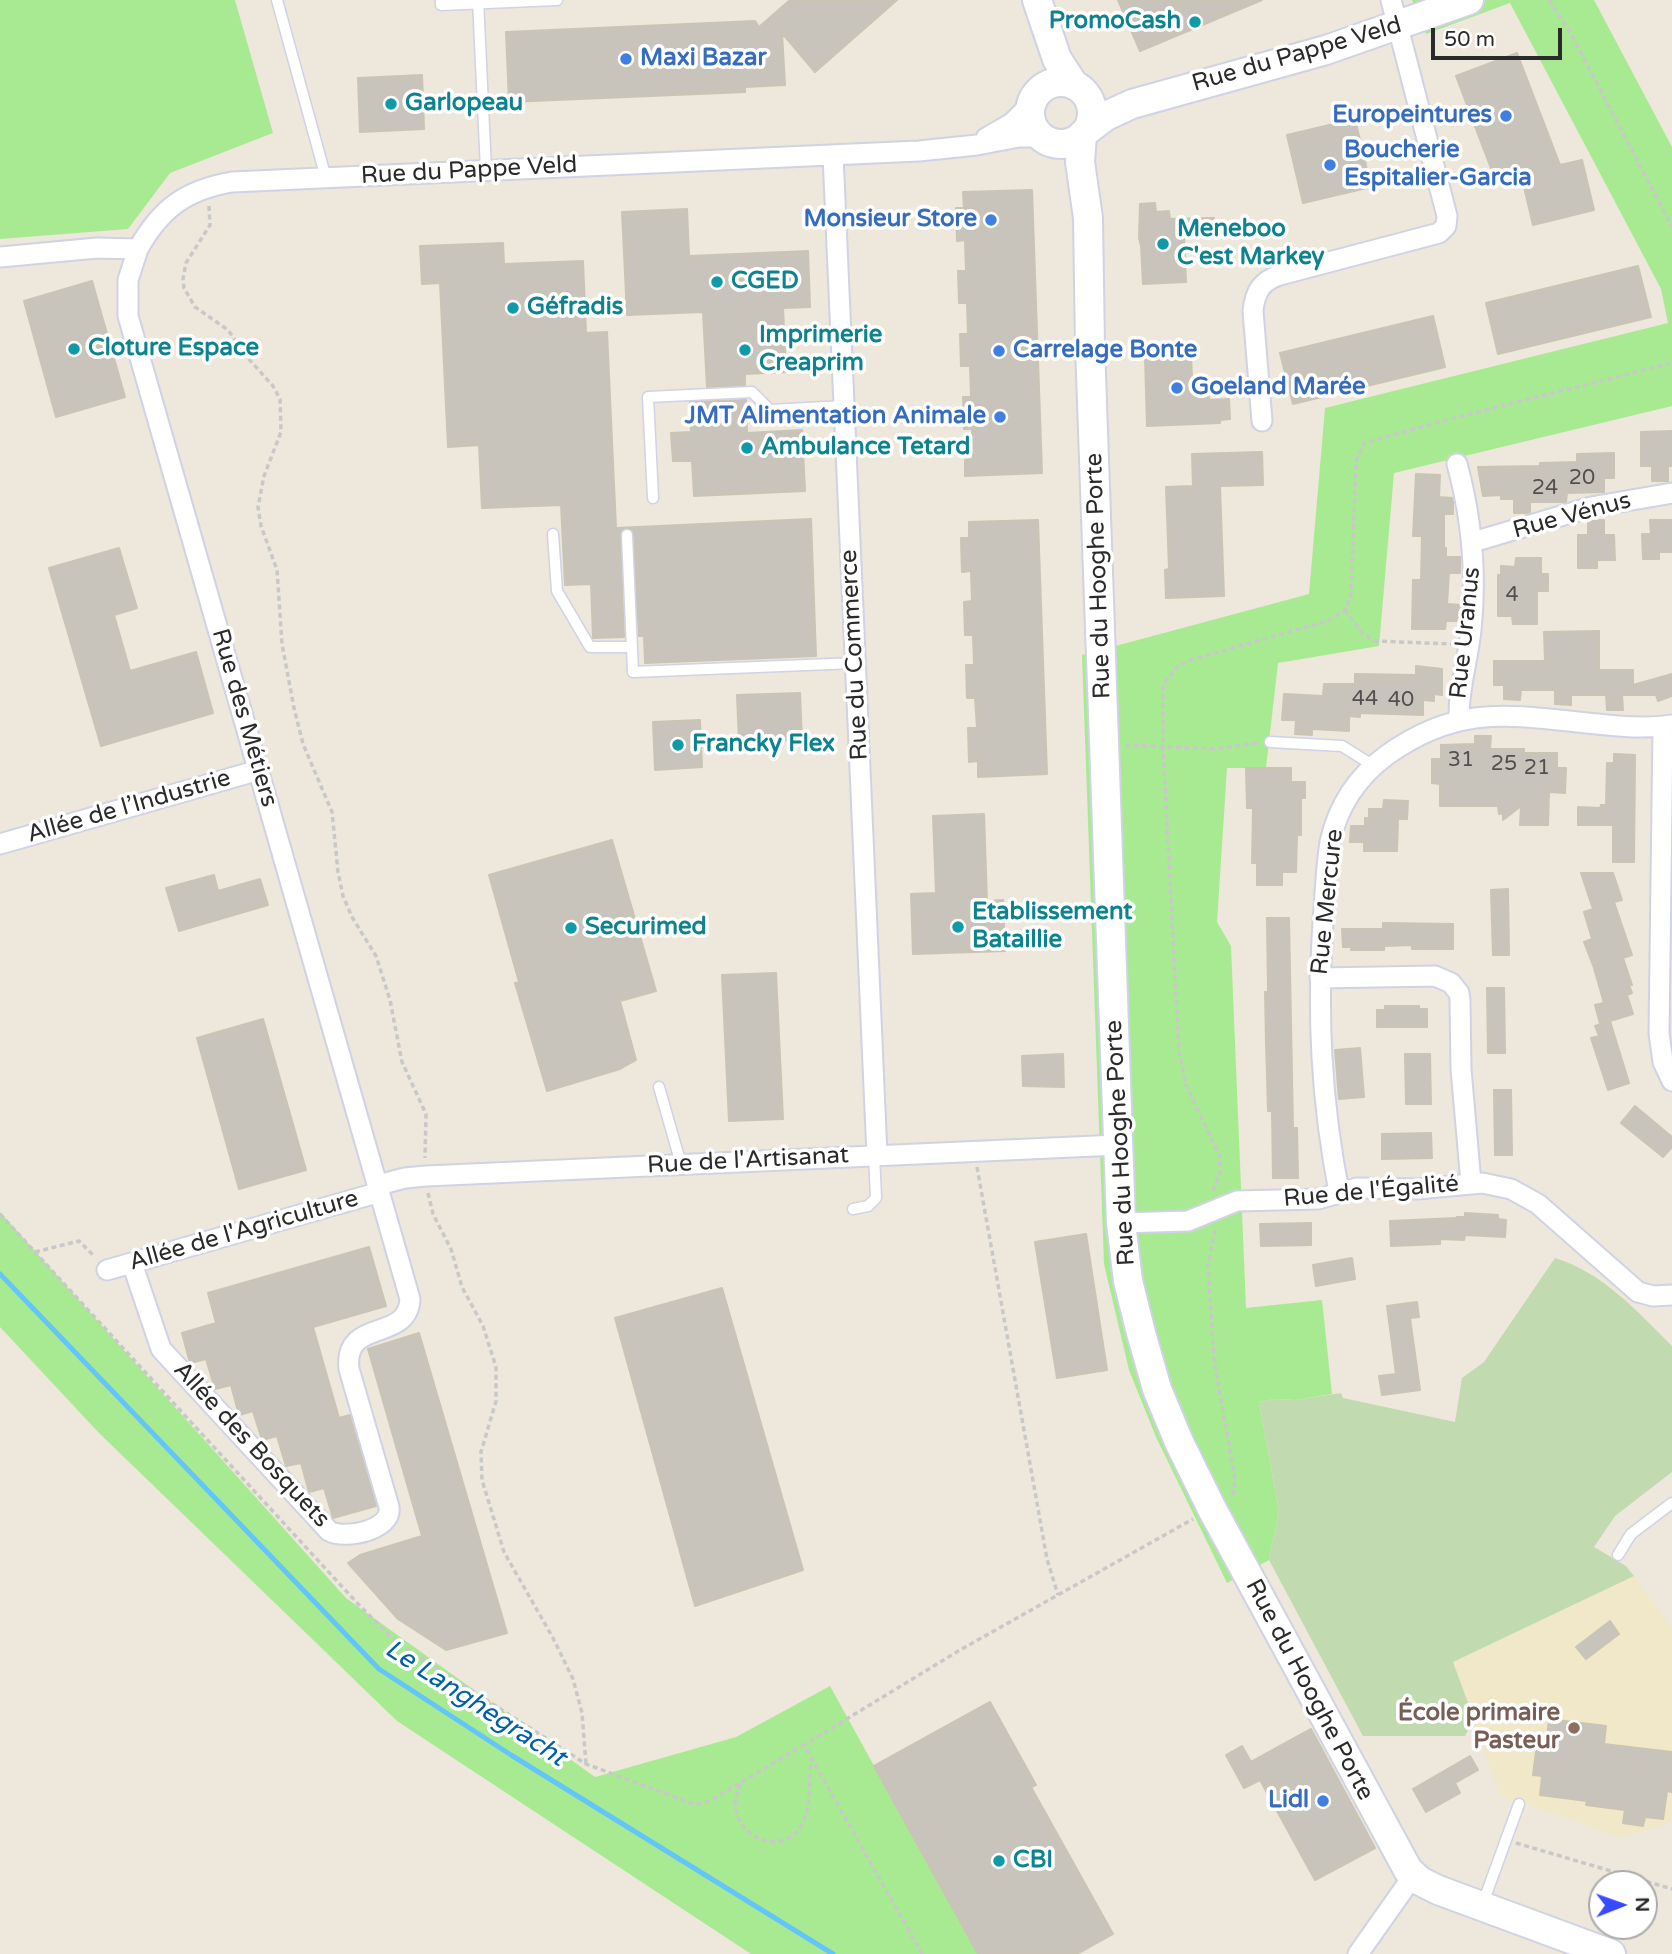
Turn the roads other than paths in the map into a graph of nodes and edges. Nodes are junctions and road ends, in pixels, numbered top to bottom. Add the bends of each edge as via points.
1 (277, 0) edge
2 (441, 0) edge
3 (558, 0) edge
4 (1037, 0) edge
5 (1469, 0) edge
6 (479, 2) edge
7 (1395, 13) edge
8 (1080, 89) junction
9 (1164, 93) junction
10 (1036, 97) junction
11 (1084, 133) junction
12 (1044, 139) junction
13 (965, 146) junction
14 (833, 155) junction
15 (486, 170) junction
16 (326, 178) junction
17 (138, 249) junction
18 (1087, 255) junction
19 (0, 257) edge
20 (844, 406) junction
21 (1262, 421) dead end
22 (1457, 464) dead end
23 (1672, 493) edge
24 (653, 498) dead end
25 (553, 534) dead end
26 (627, 534) dead end
27 (1473, 542) junction
28 (632, 647) junction
29 (856, 663) junction
30 (1459, 720) junction
31 (1668, 726) edge
32 (1270, 742) road end
33 (1374, 766) junction
34 (259, 770) junction
35 (0, 844) edge
36 (1320, 978) junction
37 (1672, 1080) edge
38 (659, 1087) dead end
39 (1118, 1145) junction
40 (876, 1155) junction
41 (681, 1164) junction
42 (1471, 1183) junction
43 (379, 1189) junction
44 (1339, 1192) junction
45 (853, 1209) dead end
46 (1121, 1223) junction
47 (132, 1263) junction
48 (107, 1270) road end
49 (1672, 1295) edge
50 (1672, 1503) edge
51 (1618, 1555) dead end
52 (1519, 1804) dead end
53 (1413, 1876) junction
54 (1482, 1907) junction
55 (1358, 1954) edge
56 (1611, 1954) edge

1 - 16 lane
2 - 6 lane via 441,5
3 - 6 lane
4 - 8 street via 1057,59
4 - 10 street via 1044,52
5 - 7 street, Rue du Pappe Veld
6 - 15 lane
7 - 9 street, Rue du Pappe Veld via 1291,60
7 - 21 street via 1446,226 1439,233 1280,275 1261,285 1253,311
8 - 9 street, Rue du Pappe Veld via 1111,97
8 - 10 street via 1056,82
8 - 11 street via 1092,111
9 - 11 street, Rue du Pappe Veld via 1119,109
10 - 12 street via 1031,120
10 - 13 street, Rue du Pappe Veld via 1005,128
11 - 12 street via 1065,144
11 - 18 street, Rue du Hooghe Porte via 1080,162 1088,218
12 - 13 street, Rue du Pappe Veld via 1019,137
12 - 18 street, Rue du Hooghe Porte via 1069,178
13 - 14 street, Rue du Pappe Veld
14 - 15 street, Rue du Pappe Veld
14 - 20 street, Rue du Commerce
15 - 16 street, Rue du Pappe Veld
16 - 17 street, Rue du Pappe Veld via 205,187 157,219
17 - 19 street
17 - 34 street, Rue des Métiers via 128,280 128,316
18 - 39 street, Rue du Hooghe Porte
20 - 24 lane via 770,410 752,392 648,397
20 - 29 street, Rue du Commerce
22 - 27 street, Rue Uranus
23 - 27 street, Rue Vénus via 1591,507
25 - 28 lane via 558,591 590,647
26 - 28 lane
27 - 30 street, Rue Uranus via 1470,645
28 - 29 lane via 633,672
29 - 40 street, Rue du Commerce
30 - 31 street, Rue Mercure via 1500,715
30 - 33 street, Rue Mercure via 1409,741
31 - 37 street via 1659,1033 1663,1062
32 - 33 lane via 1342,746
33 - 36 street, Rue Mercure via 1350,792 1332,831
34 - 35 street, Allée de l’Industrie
34 - 43 street, Rue des Métiers
36 - 42 street via 1435,976 1455,987 1460,1000
36 - 44 street, Rue Mercure via 1324,1103
38 - 41 lane
39 - 40 street, Rue de l'Artisanat
39 - 46 street, Rue du Hooghe Porte
40 - 41 street, Rue de l'Artisanat
40 - 45 lane via 876,1198 868,1206
41 - 43 street, Rue de l'Artisanat via 426,1176 405,1178
42 - 44 street, Rue de l'Égalité
42 - 49 street, Rue de l'Égalité via 1491,1184 1529,1198 1638,1292
43 - 47 street, Allée de l'Agriculture
43 - 47 street, Allée des Bosquets via 410,1304 399,1321 362,1336 349,1352 349,1369 390,1512 385,1522 350,1535 329,1531 161,1349
44 - 46 street, Rue de l'Égalité via 1318,1199 1237,1201 1188,1222
46 - 53 street, Rue du Hooghe Porte via 1132,1298 1154,1380 1179,1442
47 - 48 street, Allée de l'Agriculture
50 - 51 lane via 1631,1534
52 - 54 lane
53 - 54 street, Rue du Hooghe Porte
53 - 55 street
54 - 56 street, Rue du Hooghe Porte

